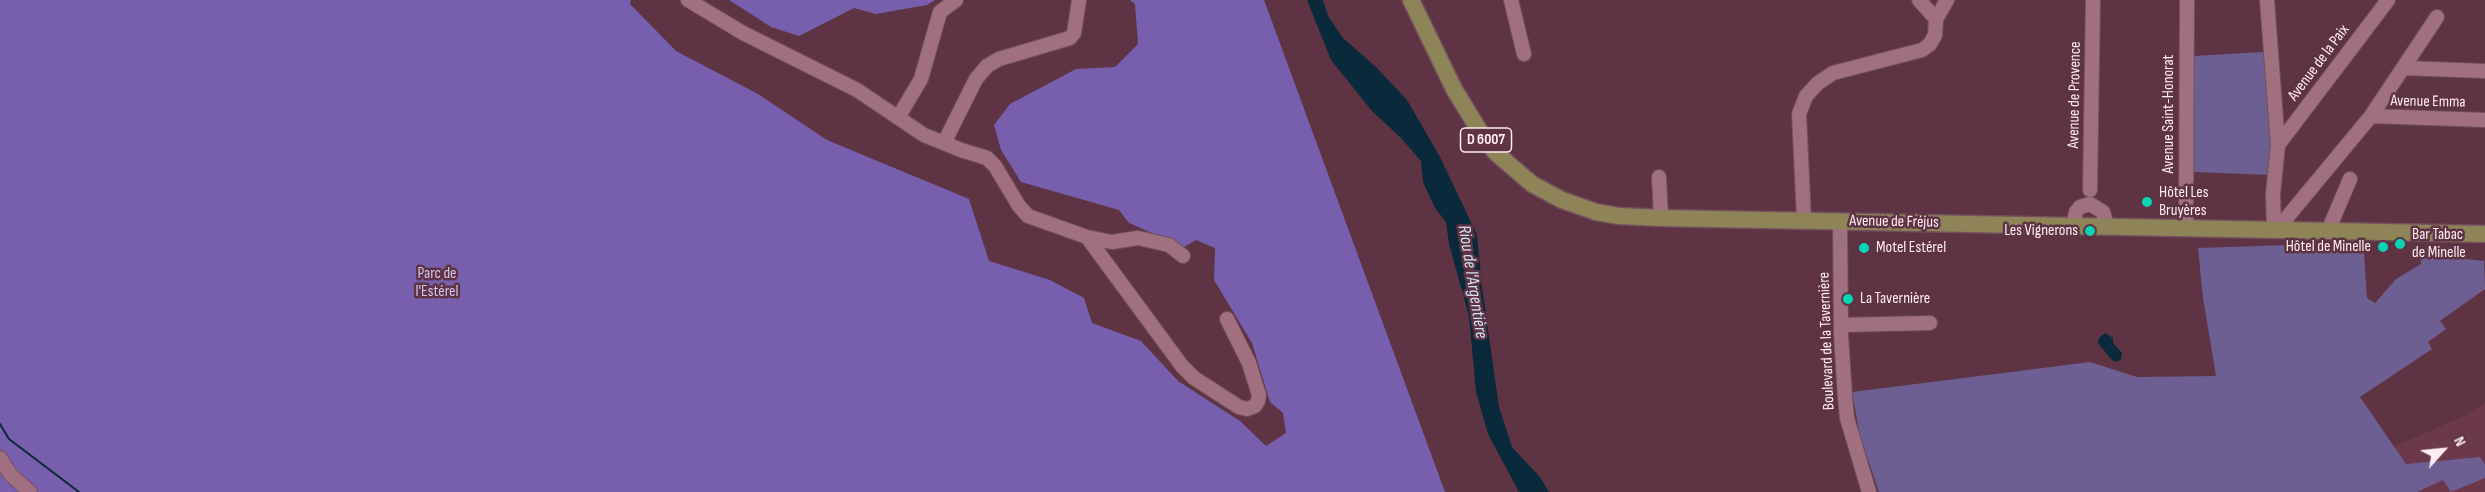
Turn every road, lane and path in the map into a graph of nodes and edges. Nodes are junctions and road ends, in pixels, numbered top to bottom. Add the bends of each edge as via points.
1 (688, 0) edge
2 (956, 0) edge
3 (1079, 0) edge
4 (1411, 0) edge
5 (1511, 0) edge
6 (1919, 0) edge
7 (1947, 0) edge
8 (2093, 0) edge
9 (2187, 0) edge
10 (2267, 0) edge
11 (2388, 0) edge
12 (2437, 16) dead end
13 (1936, 19) junction
14 (1524, 54) dead end
15 (2404, 68) junction
16 (2485, 71) edge
17 (899, 116) junction
18 (2371, 116) junction
19 (2485, 120) edge
20 (944, 143) junction
21 (2278, 145) junction
22 (1659, 177) dead end
23 (2350, 180) dead end
24 (2089, 198) junction
25 (1661, 218) junction
26 (1804, 220) junction
27 (1840, 221) junction
28 (2073, 226) junction
29 (2107, 226) junction
30 (2186, 228) junction
31 (2274, 229) junction
32 (2328, 231) junction
33 (2485, 234) edge
34 (1087, 237) junction
35 (1183, 256) dead end
36 (1227, 319) dead end
37 (1930, 322) dead end
38 (1841, 325) junction
39 (0, 458) edge
40 (30, 492) edge
41 (1869, 492) edge

1 - 17 street
2 - 17 street via 940,12 921,79
3 - 20 street via 1070,38 987,66 976,79
4 - 25 main road, Avenue de Fréjus / D 6007 via 1470,117 1496,153 1517,173 1577,207 1619,216
5 - 14 street
6 - 13 street
7 - 13 street
8 - 24 street, Avenue de Provence
9 - 30 street, Avenue Saint-Honorat
10 - 21 street
11 - 21 street, Avenue de la Paix
12 - 15 street
13 - 26 street via 1935,35 1922,50 1833,74 1806,96 1799,114
15 - 16 street
15 - 18 street
17 - 20 street via 924,135
18 - 19 street, Avenue Emma
18 - 31 street
20 - 34 street via 987,158 1029,216
21 - 31 street
22 - 25 street
23 - 32 street
24 - 28 street via 2076,212
24 - 29 street via 2103,212
25 - 26 main road, Avenue de Fréjus / D 6007
26 - 27 main road, Avenue de Fréjus / D 6007
27 - 28 main road, Avenue de Fréjus / D 6007
27 - 38 street, Boulevard de la Tavernière
28 - 29 main road, Avenue de Fréjus / D 6007
29 - 30 main road, Avenue de Fréjus / D 6007
30 - 31 main road, Avenue de Fréjus / D 6007
31 - 32 main road, Avenue de Fréjus / D 6007
32 - 33 main road, Avenue de Fréjus / D 6007
34 - 35 street via 1113,242 1138,238 1169,245
34 - 36 street via 1182,366 1194,378 1247,409 1255,406 1258,395 1249,363
37 - 38 street
38 - 41 street, Boulevard de la Tavernière via 1847,418
39 - 40 street via 11,476

